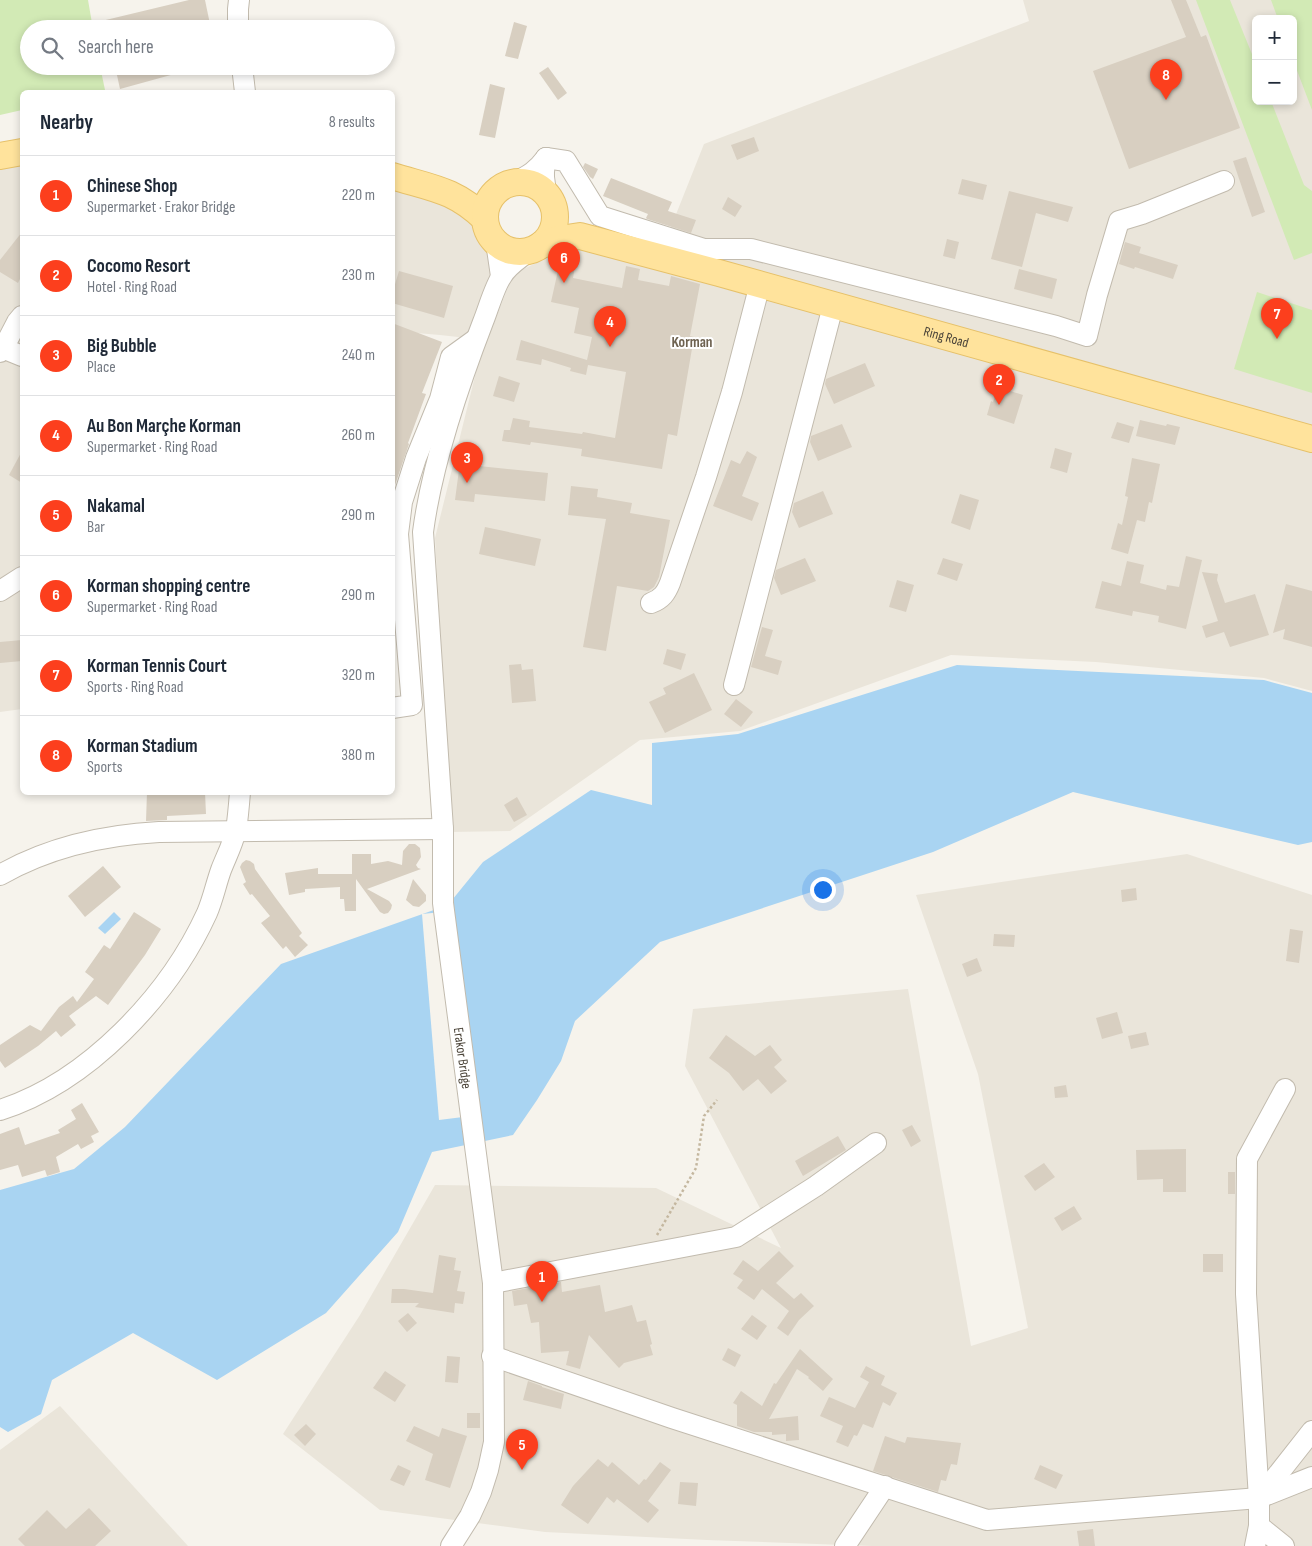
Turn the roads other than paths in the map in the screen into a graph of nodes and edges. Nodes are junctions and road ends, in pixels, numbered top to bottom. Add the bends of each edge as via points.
1 (239, 0) edge
2 (238, 20) edge
3 (243, 75) edge
4 (245, 90) edge
5 (20, 152) edge
6 (0, 156) edge
7 (546, 158) junction
8 (395, 177) edge
9 (1224, 181) dead end
10 (506, 186) junction
11 (451, 194) junction
12 (551, 201) junction
13 (484, 219) junction
14 (580, 236) junction
15 (496, 242) junction
16 (536, 248) junction
17 (501, 276) junction
18 (760, 284) junction
19 (833, 306) junction
20 (20, 318) edge
21 (476, 339) junction
22 (1, 349) edge
23 (20, 355) edge
24 (1312, 439) edge
25 (412, 473) junction
26 (433, 479) junction
27 (398, 534) junction
28 (423, 536) junction
29 (20, 578) edge
30 (426, 578) junction
31 (401, 581) junction
32 (0, 591) edge
33 (651, 603) dead end
34 (428, 617) junction
35 (406, 627) junction
36 (734, 686) dead end
37 (411, 687) junction
38 (433, 688) junction
39 (395, 708) edge
40 (240, 795) edge
41 (443, 829) junction
42 (236, 831) junction
43 (0, 875) edge
44 (1285, 1089) dead end
45 (0, 1110) edge
46 (876, 1142) dead end
47 (493, 1283) junction
48 (492, 1356) junction
49 (1312, 1431) edge
50 (1312, 1477) edge
51 (885, 1486) junction
52 (1259, 1498) junction
53 (1258, 1526) junction
54 (451, 1546) edge
55 (845, 1546) edge
56 (1255, 1546) edge
57 (1284, 1546) edge

1 - 2 street
3 - 4 street
5 - 6 main road
7 - 9 street via 566,161 600,216 704,249 751,249 1087,336 1120,221
7 - 10 street via 531,174
7 - 12 street via 543,178
8 - 11 main road
10 - 11 main road
10 - 12 main road via 524,182 533,184 541,188
10 - 13 main road via 490,198
11 - 13 main road via 469,204
12 - 14 main road
12 - 16 main road via 554,228 549,238
13 - 15 main road
14 - 16 main road, Ring Road
14 - 18 main road, Ring Road
15 - 16 main road via 518,252
15 - 17 street
16 - 17 street
17 - 21 street, Erakor Bridge
18 - 19 main road, Ring Road
18 - 33 street via 732,392 670,583 663,596
19 - 24 main road, Ring Road
19 - 36 street
20 - 22 street
21 - 25 street via 451,357 440,398
21 - 26 street, Erakor Bridge
22 - 23 street
25 - 26 street
25 - 27 street via 402,502
26 - 28 street, Erakor Bridge
27 - 28 street
27 - 31 street
28 - 30 street, Erakor Bridge
29 - 32 street
30 - 31 street
30 - 34 street, Erakor Bridge
31 - 35 street
34 - 35 street
34 - 38 street, Erakor Bridge
35 - 37 street
37 - 38 street
37 - 39 street via 412,705
38 - 41 street, Erakor Bridge
40 - 42 street
41 - 42 street
41 - 47 street, Erakor Bridge via 443,903
42 - 43 street via 108,836 30,859
42 - 45 street via 207,912 163,987 114,1041 83,1066 26,1100
44 - 52 street via 1247,1159 1246,1294
46 - 47 street via 736,1238
47 - 48 street, Erakor Bridge
48 - 51 street
48 - 54 street, Erakor Bridge via 494,1442 491,1456 476,1504
49 - 52 street
50 - 52 street
51 - 52 street via 987,1520
51 - 55 street
52 - 53 street
53 - 56 street
53 - 57 street

